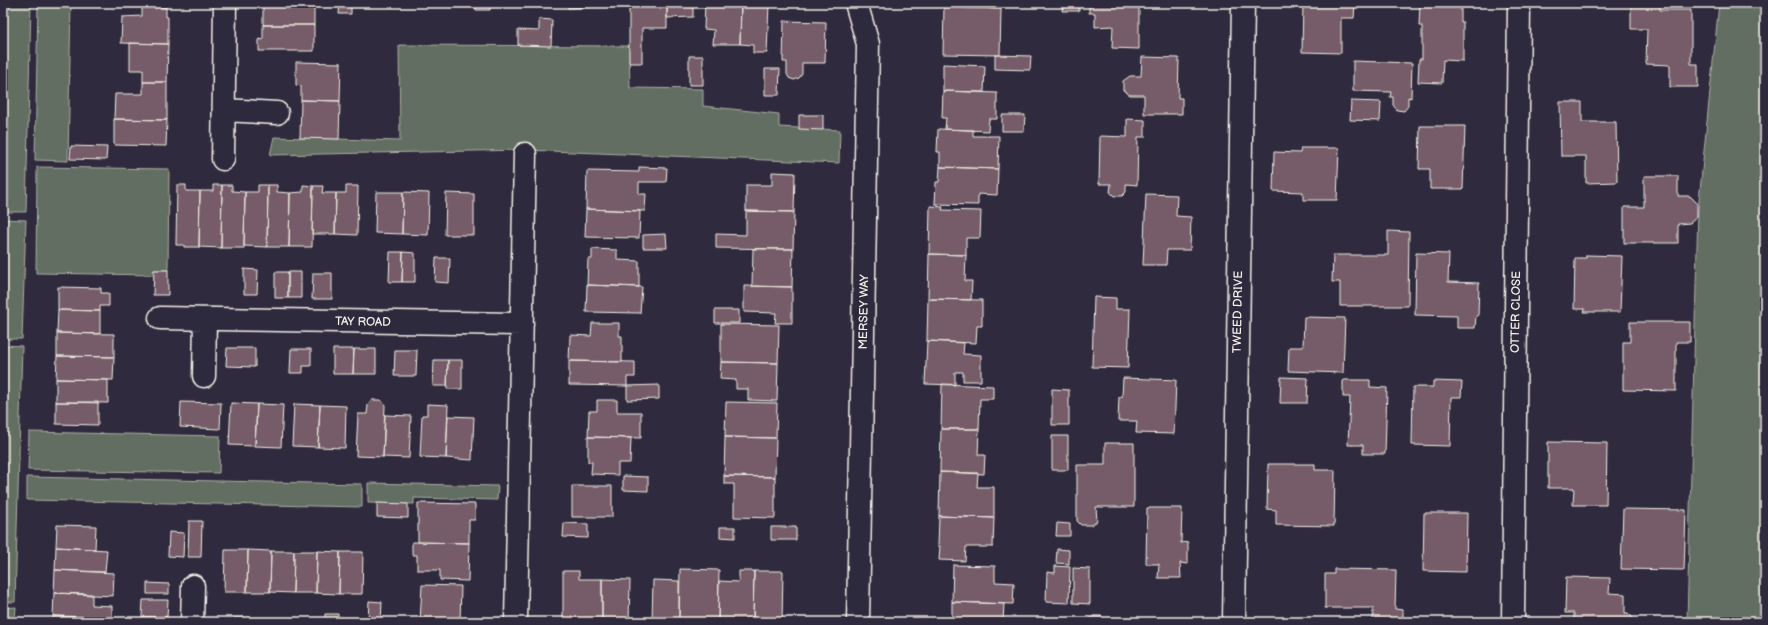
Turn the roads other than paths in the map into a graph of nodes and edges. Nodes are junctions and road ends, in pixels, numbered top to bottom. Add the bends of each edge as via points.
1 (225, 3) edge
2 (856, 3) edge
3 (1243, 3) edge
4 (1520, 3) edge
5 (224, 110) junction
6 (277, 112) dead end
7 (525, 154) dead end
8 (223, 159) dead end
9 (160, 318) dead end
10 (205, 319) junction
11 (522, 324) junction
12 (204, 376) dead end
13 (193, 586) dead end
14 (192, 622) edge
15 (516, 622) edge
16 (858, 622) edge
17 (1234, 622) edge
18 (1513, 622) edge

1 - 5 street
2 - 16 street, MERSEY WAY via 868,44
3 - 17 street, TWEED DRIVE
4 - 18 street, OTTER CLOSE
5 - 6 street
5 - 8 street
7 - 11 street
9 - 10 street, TAY ROAD
10 - 11 street, TAY ROAD
10 - 12 street
11 - 15 street
13 - 14 street

